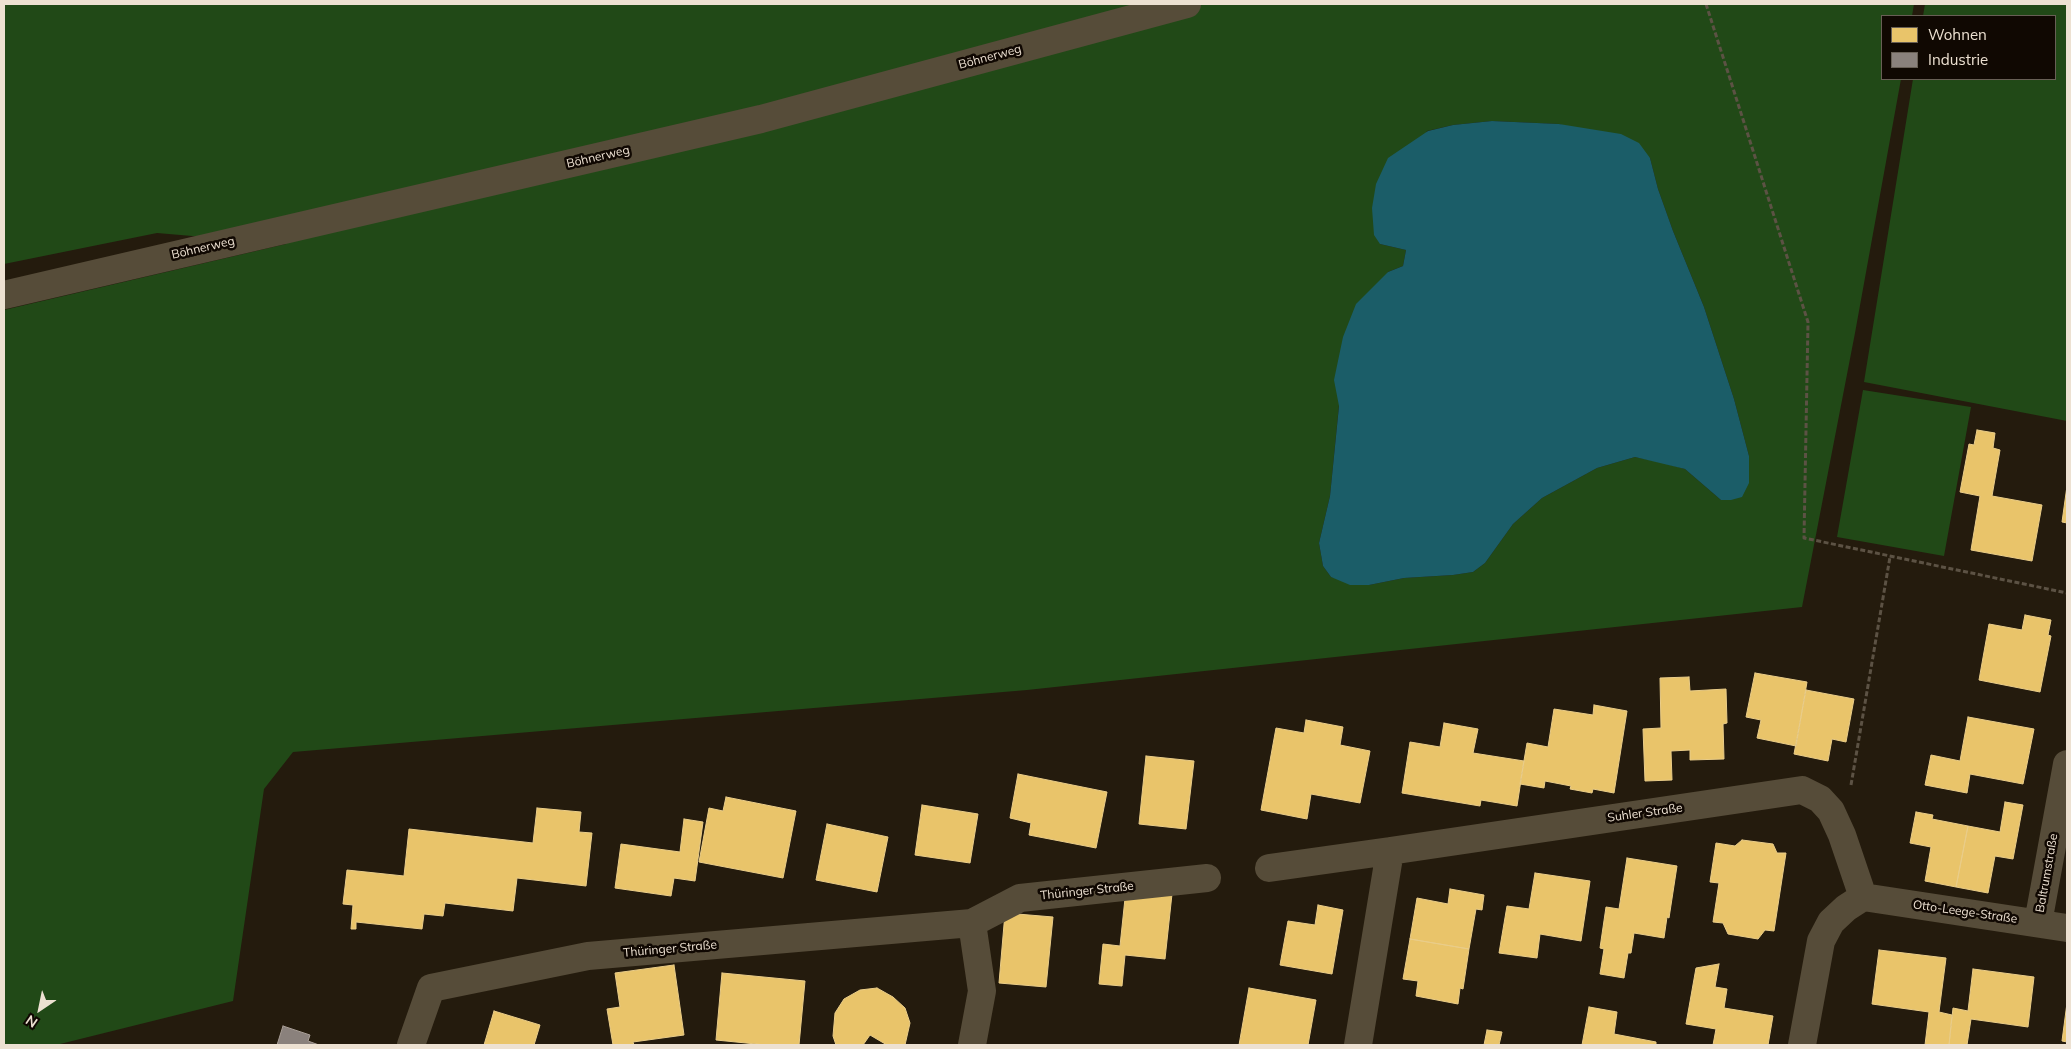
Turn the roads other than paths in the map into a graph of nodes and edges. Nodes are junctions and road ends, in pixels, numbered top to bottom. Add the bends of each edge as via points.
1 (1187, 4) edge
2 (4, 295) edge
3 (2067, 764) edge
4 (1390, 850) junction
5 (1269, 868) dead end
6 (1207, 878) dead end
7 (1863, 897) junction
8 (972, 923) junction
9 (2038, 923) junction
10 (2067, 928) edge
11 (411, 1045) edge
12 (972, 1045) edge
13 (1358, 1045) edge
14 (1802, 1045) edge

1 - 2 street, Böhnerweg via 761,119
3 - 9 street, Baltrumstraße
4 - 5 street
4 - 7 street, Suhler Straße via 1802,790 1820,799 1831,811
4 - 13 street
6 - 8 street, Thüringer Straße via 1020,898
7 - 9 street, Otto-Leege-Straße
7 - 14 street via 1831,922 1821,941
8 - 11 street, Thüringer Straße via 588,956 431,988
8 - 12 street via 982,991
9 - 10 street, Otto-Leege-Straße

